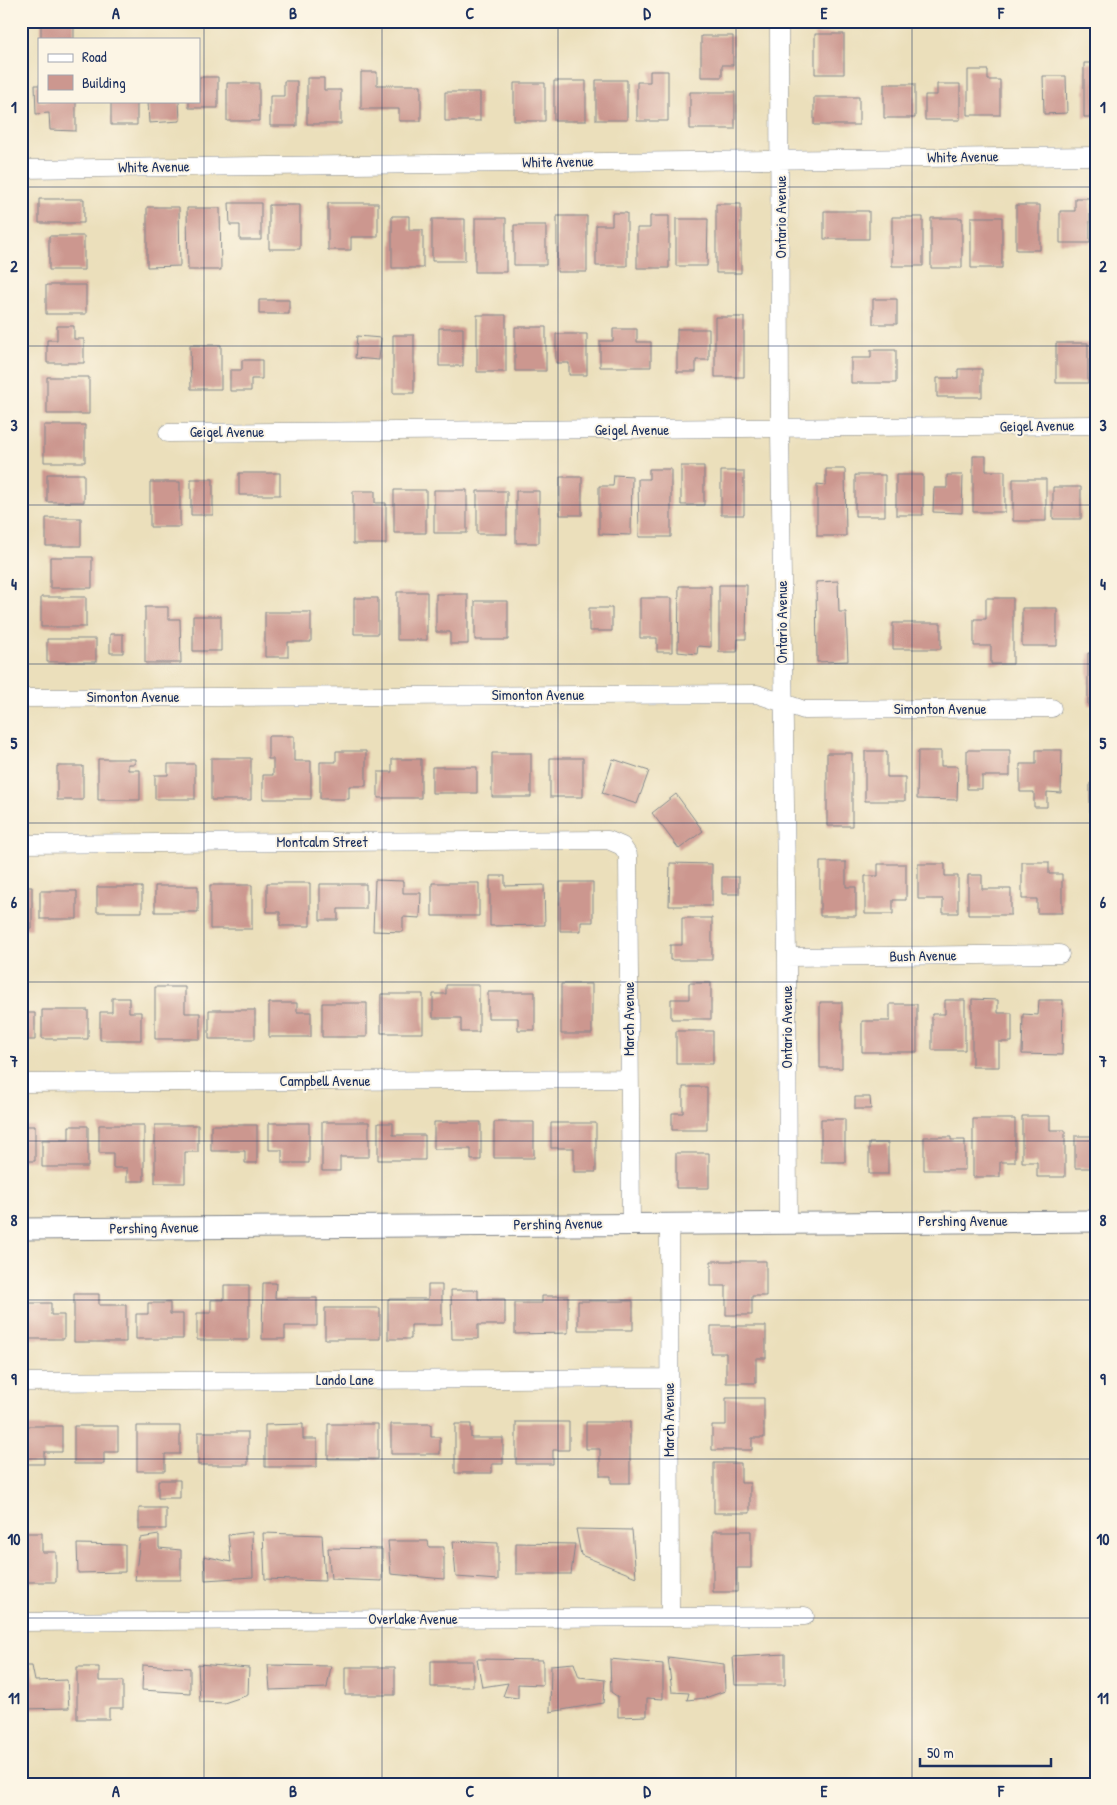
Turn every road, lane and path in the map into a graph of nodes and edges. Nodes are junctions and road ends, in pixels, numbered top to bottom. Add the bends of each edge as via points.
1 (779, 21) edge
2 (1096, 156) edge
3 (781, 159) junction
4 (21, 168) edge
5 (1096, 425) edge
6 (780, 428) junction
7 (168, 433) dead end
8 (21, 698) edge
9 (782, 702) junction
10 (1052, 708) dead end
11 (21, 844) edge
12 (622, 846) joint
13 (1060, 954) dead end
14 (787, 958) junction
15 (629, 1079) junction
16 (21, 1083) edge
17 (1096, 1220) edge
18 (788, 1222) junction
19 (668, 1223) junction
20 (630, 1224) junction
21 (21, 1229) edge
22 (669, 1378) junction
23 (21, 1382) edge
24 (805, 1616) dead end
25 (670, 1617) junction
26 (21, 1622) edge

1 - 3 street, Ontario Avenue
2 - 3 street, White Avenue
3 - 4 street, White Avenue
3 - 6 street, Ontario Avenue
5 - 6 street, Geigel Avenue
6 - 7 street, Geigel Avenue
6 - 9 street, Ontario Avenue
8 - 9 street, Simonton Avenue via 757,694
9 - 10 street, Simonton Avenue via 804,710
9 - 14 street, Ontario Avenue
11 - 12 street, Montcalm Street via 608,840
12 - 15 street, March Avenue via 628,855
13 - 14 street, Bush Avenue
14 - 18 street, Ontario Avenue
15 - 16 street, Campbell Avenue
15 - 20 street, March Avenue
17 - 18 street, Pershing Avenue
18 - 19 street, Pershing Avenue
19 - 20 street, Pershing Avenue
19 - 22 street, March Avenue
20 - 21 street, Pershing Avenue
22 - 23 street, Lando Lane
22 - 25 street, March Avenue
24 - 25 street, Overlake Avenue
25 - 26 street, Overlake Avenue

